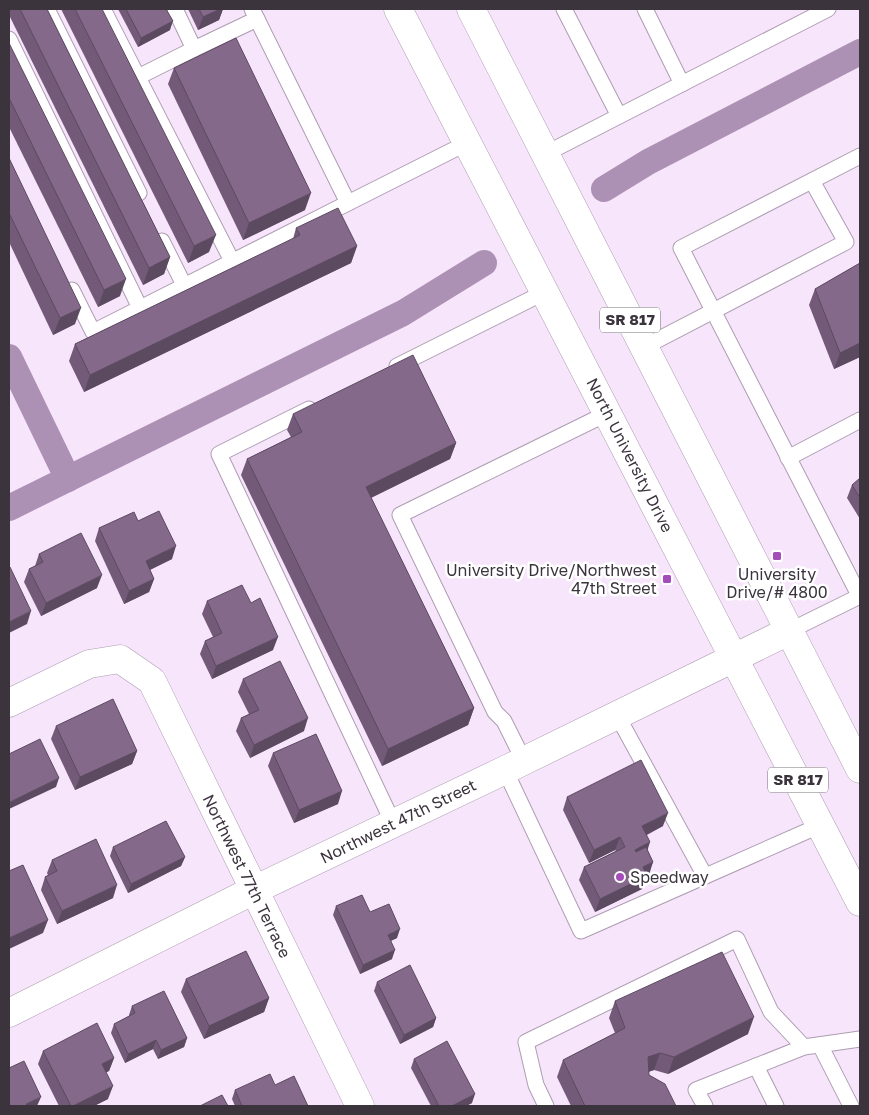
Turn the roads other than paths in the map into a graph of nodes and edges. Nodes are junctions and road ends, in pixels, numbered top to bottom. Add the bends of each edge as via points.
1 (47, 9) edge
2 (103, 9) edge
3 (175, 9) edge
4 (398, 9) edge
5 (471, 9) edge
6 (564, 9) edge
7 (645, 9) edge
8 (828, 9) edge
9 (254, 14) edge
10 (9, 39) edge
11 (194, 49) junction
12 (138, 77) junction
13 (682, 84) junction
14 (619, 116) junction
15 (467, 143) junction
16 (545, 154) junction
17 (860, 156) edge
18 (812, 180) junction
19 (348, 203) junction
20 (145, 206) edge
21 (154, 224) edge
22 (232, 261) junction
23 (68, 281) edge
24 (185, 287) junction
25 (545, 292) junction
26 (140, 308) junction
27 (714, 311) junction
28 (644, 347) junction
29 (385, 371) edge
30 (324, 402) edge
31 (608, 413) junction
32 (860, 420) edge
33 (788, 458) junction
34 (860, 597) edge
35 (789, 631) junction
36 (735, 658) junction
37 (9, 703) edge
38 (617, 715) junction
39 (515, 765) junction
40 (860, 769) edge
41 (393, 823) junction
42 (821, 825) junction
43 (705, 876) junction
44 (254, 890) junction
45 (860, 902) edge
46 (9, 1013) edge
47 (860, 1039) edge
48 (820, 1045) junction
49 (804, 1047) junction
50 (756, 1066) junction
51 (360, 1106) edge
52 (546, 1106) edge
53 (705, 1106) edge
54 (776, 1106) edge
55 (851, 1106) edge

1 - 20 lane
2 - 12 lane
3 - 11 lane
4 - 15 main road, North University Drive / SR 817
5 - 16 main road, SR 817
6 - 14 lane
7 - 13 lane
8 - 13 lane
9 - 11 lane
9 - 19 lane
10 - 26 lane
11 - 12 lane
12 - 22 lane
13 - 14 lane
14 - 16 lane
15 - 19 lane
15 - 25 main road, North University Drive / SR 817
16 - 28 main road, SR 817
17 - 18 lane
18 - 27 lane via 681,248
18 - 27 lane via 846,242
19 - 22 lane
21 - 24 lane
22 - 24 lane
23 - 26 lane via 93,332
24 - 26 lane
25 - 29 lane
25 - 31 main road, North University Drive / SR 817
27 - 28 lane
27 - 33 lane
28 - 35 main road, SR 817
30 - 41 lane via 219,454
31 - 36 main road, North University Drive / SR 817
31 - 39 lane via 400,514 495,712 504,720
32 - 33 lane
33 - 34 lane
34 - 35 lane
35 - 36 main road, Northwest 47th Street
35 - 40 main road, SR 817
36 - 38 main road, Northwest 47th Street
36 - 42 main road, North University Drive / SR 817
37 - 44 main road, Northwest 77th Terrace via 89,664 120,659 152,681
38 - 39 main road, Northwest 47th Street
38 - 43 lane
39 - 41 main road, Northwest 47th Street
39 - 43 lane via 580,931
41 - 44 main road, Northwest 47th Street
42 - 43 lane
42 - 45 main road, North University Drive / SR 817
44 - 46 main road, Northwest 47th Street
44 - 51 main road, Northwest 77th Terrace
47 - 48 lane
48 - 49 lane
48 - 55 lane
49 - 50 lane
49 - 52 lane via 772,1012 737,939 526,1042 536,1085
50 - 53 lane via 696,1090
50 - 54 lane

